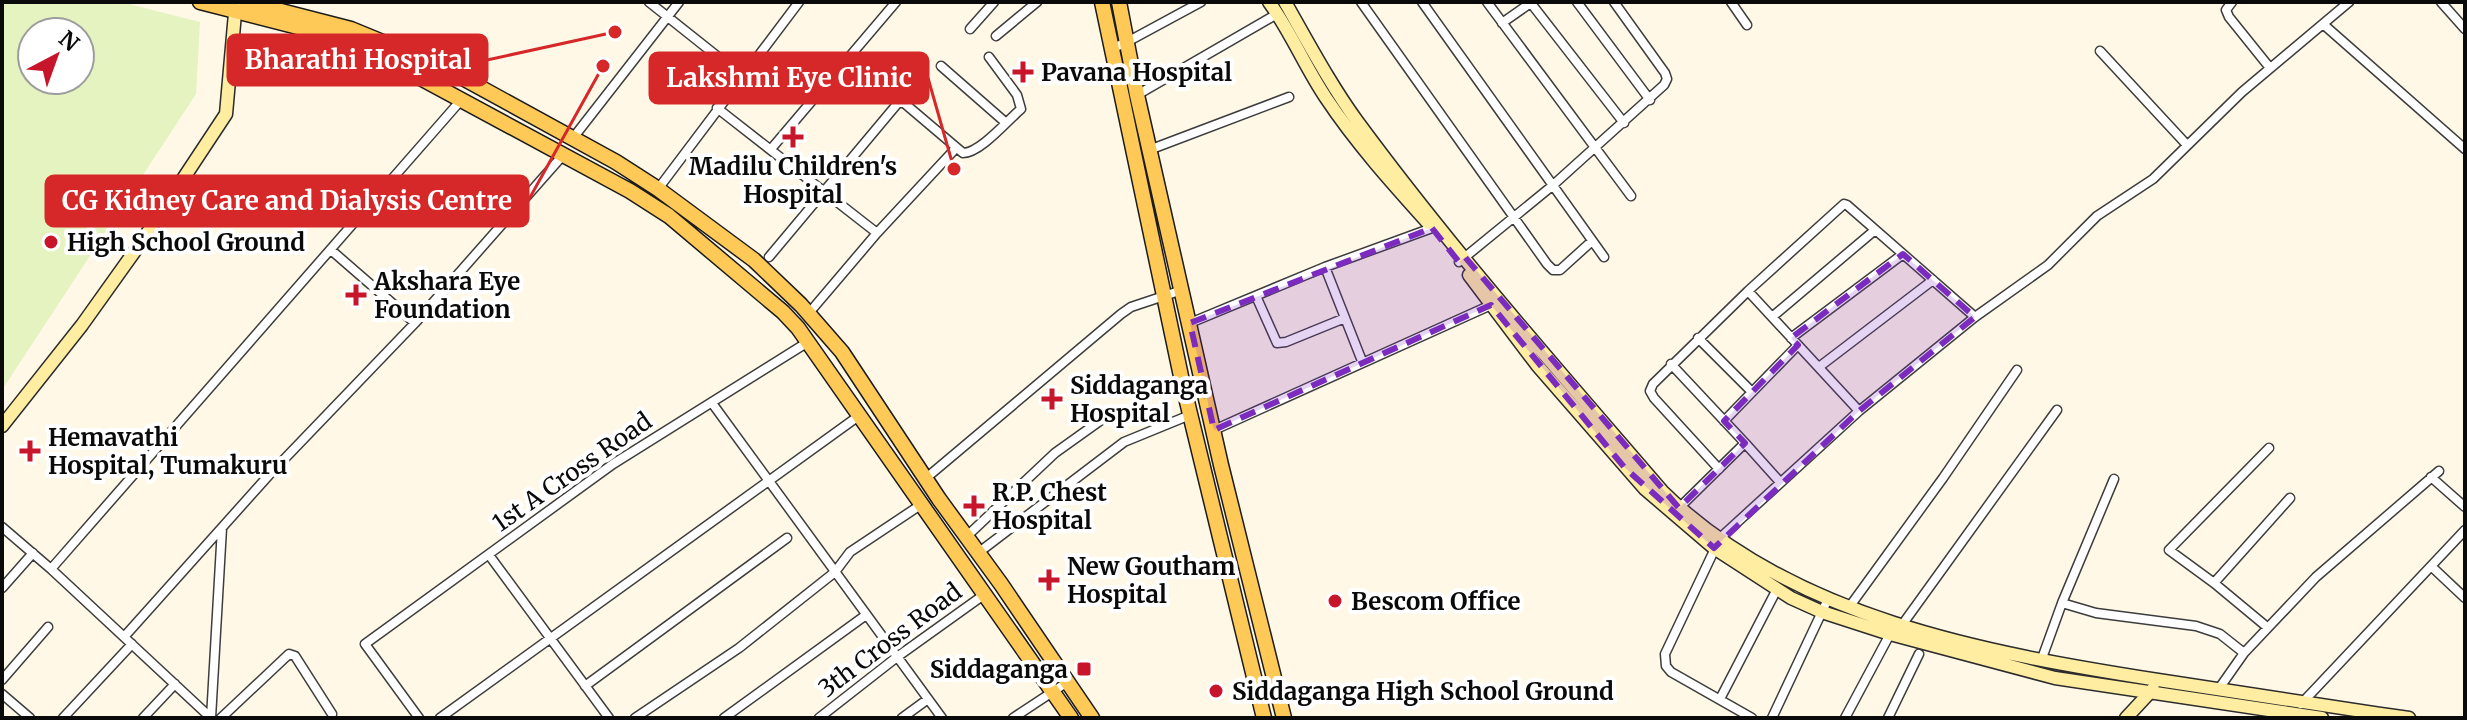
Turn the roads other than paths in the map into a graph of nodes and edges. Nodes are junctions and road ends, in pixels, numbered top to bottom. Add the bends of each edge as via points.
1 (200, 2) edge
2 (649, 2) edge
3 (679, 2) edge
4 (799, 2) edge
5 (896, 2) edge
6 (994, 2) edge
7 (1037, 2) edge
8 (1102, 2) edge
9 (1119, 2) edge
10 (1201, 2) edge
11 (1269, 2) edge
12 (1361, 2) edge
13 (1422, 2) edge
14 (1487, 2) edge
15 (1531, 2) edge
16 (1577, 2) edge
17 (1614, 2) edge
18 (1731, 2) edge
19 (2232, 2) edge
20 (2349, 2) edge
21 (2441, 2) edge
22 (239, 5) edge
23 (1284, 5) edge
24 (668, 16) junction
25 (1502, 23) junction
26 (2323, 24) junction
27 (1747, 25) dead end
28 (970, 29) dead end
29 (2465, 29) edge
30 (996, 36) dead end
31 (1127, 42) junction
32 (1111, 49) junction
33 (2100, 51) dead end
34 (853, 54) junction
35 (989, 57) dead end
36 (941, 66) dead end
37 (2270, 68) junction
38 (742, 76) junction
39 (1137, 95) junction
40 (1289, 97) dead end
41 (462, 99) junction
42 (1650, 100) junction
43 (898, 103) junction
44 (717, 108) junction
45 (1005, 122) junction
46 (1624, 123) junction
47 (573, 138) junction
48 (2187, 145) junction
49 (956, 148) junction
50 (1595, 148) junction
51 (771, 149) junction
52 (2465, 149) edge
53 (1149, 150) junction
54 (564, 154) junction
55 (1552, 186) junction
56 (658, 189) junction
57 (824, 190) junction
58 (1631, 196) dead end
59 (1513, 219) junction
60 (1432, 228) junction
61 (1875, 230) junction
62 (877, 233) junction
63 (1592, 241) junction
64 (331, 250) junction
65 (1903, 254) junction
66 (769, 257) dead end
67 (1604, 257) dead end
68 (1462, 260) junction
69 (1325, 267) junction
70 (1933, 280) junction
71 (1182, 290) junction
72 (1748, 291) junction
73 (1164, 296) junction
74 (1256, 296) junction
75 (1491, 305) junction
76 (809, 313) junction
77 (1772, 317) junction
78 (1975, 317) junction
79 (1345, 318) junction
80 (415, 323) junction
81 (1190, 323) junction
82 (1698, 338) junction
83 (808, 342) junction
84 (1795, 342) junction
85 (1362, 361) junction
86 (1671, 364) junction
87 (1819, 367) junction
88 (2017, 370) dead end
89 (1752, 392) junction
90 (712, 403) junction
91 (2057, 410) dead end
92 (1859, 411) junction
93 (860, 415) junction
94 (1190, 415) junction
95 (1104, 418) dead end
96 (1724, 421) junction
97 (2, 426) edge
98 (1214, 430) junction
99 (1745, 443) junction
100 (2269, 448) dead end
101 (1719, 469) junction
102 (925, 479) junction
103 (2114, 479) dead end
104 (768, 481) junction
105 (1780, 482) junction
106 (2290, 498) dead end
107 (922, 504) junction
108 (2465, 507) edge
109 (1679, 508) junction
110 (2, 527) edge
111 (222, 528) junction
112 (2465, 530) edge
113 (966, 537) junction
114 (787, 538) dead end
115 (1717, 543) junction
116 (33, 553) junction
117 (978, 553) junction
118 (489, 555) junction
119 (2431, 566) junction
120 (51, 569) junction
121 (835, 572) junction
122 (2214, 583) junction
123 (2, 588) edge
124 (1777, 589) junction
125 (985, 594) junction
126 (2465, 598) edge
127 (1828, 599) junction
128 (2062, 603) junction
129 (1850, 606) junction
130 (1822, 612) junction
131 (866, 615) junction
132 (1902, 625) junction
133 (48, 627) dead end
134 (2267, 627) junction
135 (1890, 634) junction
136 (124, 637) junction
137 (550, 639) junction
138 (132, 644) junction
139 (2244, 653) junction
140 (1919, 654) dead end
141 (897, 657) junction
142 (2041, 662) junction
143 (2, 680) edge
144 (2160, 680) junction
145 (1066, 683) junction
146 (175, 684) junction
147 (585, 686) junction
148 (2218, 690) junction
149 (1052, 692) junction
150 (2150, 693) junction
151 (2, 694) edge
152 (928, 699) junction
153 (1720, 699) junction
154 (2301, 712) edge
155 (332, 714) dead end
156 (30, 718) edge
157 (63, 718) edge
158 (143, 718) edge
159 (211, 718) edge
160 (221, 718) edge
161 (419, 718) edge
162 (440, 718) edge
163 (609, 718) edge
164 (635, 718) edge
165 (724, 718) edge
166 (819, 718) edge
167 (902, 718) edge
168 (942, 718) edge
169 (1013, 718) edge
170 (1071, 718) edge
171 (1092, 718) edge
172 (1264, 718) edge
173 (1284, 718) edge
174 (1752, 718) edge
175 (1772, 718) edge
176 (1845, 718) edge
177 (1888, 718) edge
178 (2126, 718) edge
179 (2322, 718) edge
180 (2409, 718) edge

1 - 22 main road
2 - 24 street
3 - 24 street
4 - 38 street
5 - 34 street
6 - 28 street
7 - 30 street
8 - 32 main road
9 - 31 main road
10 - 31 street
11 - 23 main road
12 - 59 street
13 - 55 street
14 - 25 street
15 - 25 street
15 - 46 street
16 - 42 street
17 - 42 street via 1667,79
18 - 27 street
19 - 37 street via 2226,10 2229,17
20 - 26 street
21 - 29 street
22 - 41 main road via 365,48
22 - 47 main road via 351,29 441,66
22 - 97 main road via 226,114 82,325
23 - 39 street
23 - 60 main road via 1312,76 1342,121
23 - 68 main road via 1357,121
24 - 38 street
24 - 47 street
25 - 50 street
26 - 37 street
26 - 52 street
31 - 32 street
31 - 39 main road
32 - 73 main road
33 - 48 street
34 - 43 street via 889,87
34 - 51 street
35 - 45 street via 1021,109
36 - 45 street
37 - 48 street
38 - 44 street
39 - 53 main road
40 - 53 street
41 - 54 main road
41 - 64 street
42 - 46 street
43 - 49 street
43 - 57 street
44 - 51 street
44 - 56 street
45 - 49 street via 971,153
46 - 50 street
47 - 56 main road
48 - 78 street via 2153,179 2097,216 2048,265
49 - 62 street
50 - 55 street
50 - 58 street
51 - 57 street
53 - 71 main road
54 - 80 street
54 - 83 main road via 669,216 783,312
55 - 59 street
55 - 63 street
56 - 76 main road via 754,260
57 - 62 street
57 - 66 street
59 - 63 street via 1553,270 1560,270
59 - 68 street
60 - 68 main road
60 - 69 street
61 - 65 street
61 - 72 street via 1844,204
61 - 77 street
62 - 76 street
63 - 67 street
64 - 80 street
64 - 120 street
65 - 70 street
65 - 84 street
68 - 75 main road
68 - 109 main road
69 - 74 street
69 - 79 street
70 - 78 street
70 - 87 street
71 - 73 street
71 - 81 main road
72 - 77 street
72 - 82 street
73 - 94 main road
73 - 102 street via 1121,314
74 - 79 street via 1277,343
74 - 81 street
75 - 85 street
75 - 115 main road via 1624,467 1668,511
76 - 102 main road via 842,352
77 - 84 street
78 - 92 street
79 - 85 street
80 - 111 street
81 - 98 main road
82 - 86 street
82 - 89 street
83 - 90 street, 1st A Cross Road
83 - 93 main road
84 - 87 street
84 - 89 street
85 - 98 street
86 - 96 street
86 - 101 street via 1650,391
87 - 92 street
88 - 129 street
89 - 96 street
90 - 104 street
90 - 118 street, 1st A Cross Road via 613,464
91 - 132 street
92 - 105 street
93 - 104 street
93 - 107 main road
94 - 117 street via 1124,442
94 - 172 main road
95 - 113 street via 1055,453
96 - 99 street
98 - 173 main road
99 - 101 street
99 - 105 street
100 - 122 street via 2169,550
101 - 109 street
102 - 113 main road
103 - 128 street
104 - 121 street
104 - 137 street
105 - 115 street
106 - 122 street
107 - 121 street via 850,552
107 - 125 main road
108 - 134 street via 2435,474
109 - 115 main road
110 - 116 street
111 - 136 street
111 - 159 street
112 - 119 street
113 - 117 main road
114 - 147 street
115 - 124 main road
115 - 127 main road
115 - 153 street via 1665,654 1671,672
116 - 120 street
116 - 123 street
117 - 145 main road
118 - 137 street
118 - 161 street, 1st A Cross Road via 365,644
119 - 126 street
119 - 154 street
120 - 136 street
121 - 131 street
121 - 164 street via 739,648
122 - 134 street
124 - 130 main road
124 - 153 street
125 - 141 street, 3th Cross Road
125 - 149 main road
127 - 129 main road
127 - 130 street
128 - 139 street via 2096,613 2196,626 2220,634
128 - 142 street
129 - 132 main road
130 - 135 main road
130 - 175 street
131 - 141 street
131 - 165 street
132 - 142 main road
133 - 143 street
134 - 139 street
135 - 150 main road via 2055,678
135 - 176 street
136 - 138 street
137 - 147 street
137 - 162 street
138 - 146 street
138 - 157 street
139 - 148 street
140 - 177 street
141 - 152 street
141 - 166 street, 3th Cross Road
142 - 144 main road
144 - 148 main road
144 - 150 main road
145 - 149 street
145 - 171 main road
146 - 158 street
146 - 159 street
147 - 163 street
148 - 154 main road
149 - 169 street
149 - 170 main road
150 - 154 main road
150 - 178 main road
151 - 156 street
152 - 167 street
152 - 168 street
153 - 174 street
154 - 179 main road
154 - 180 main road
155 - 160 street via 289,654

